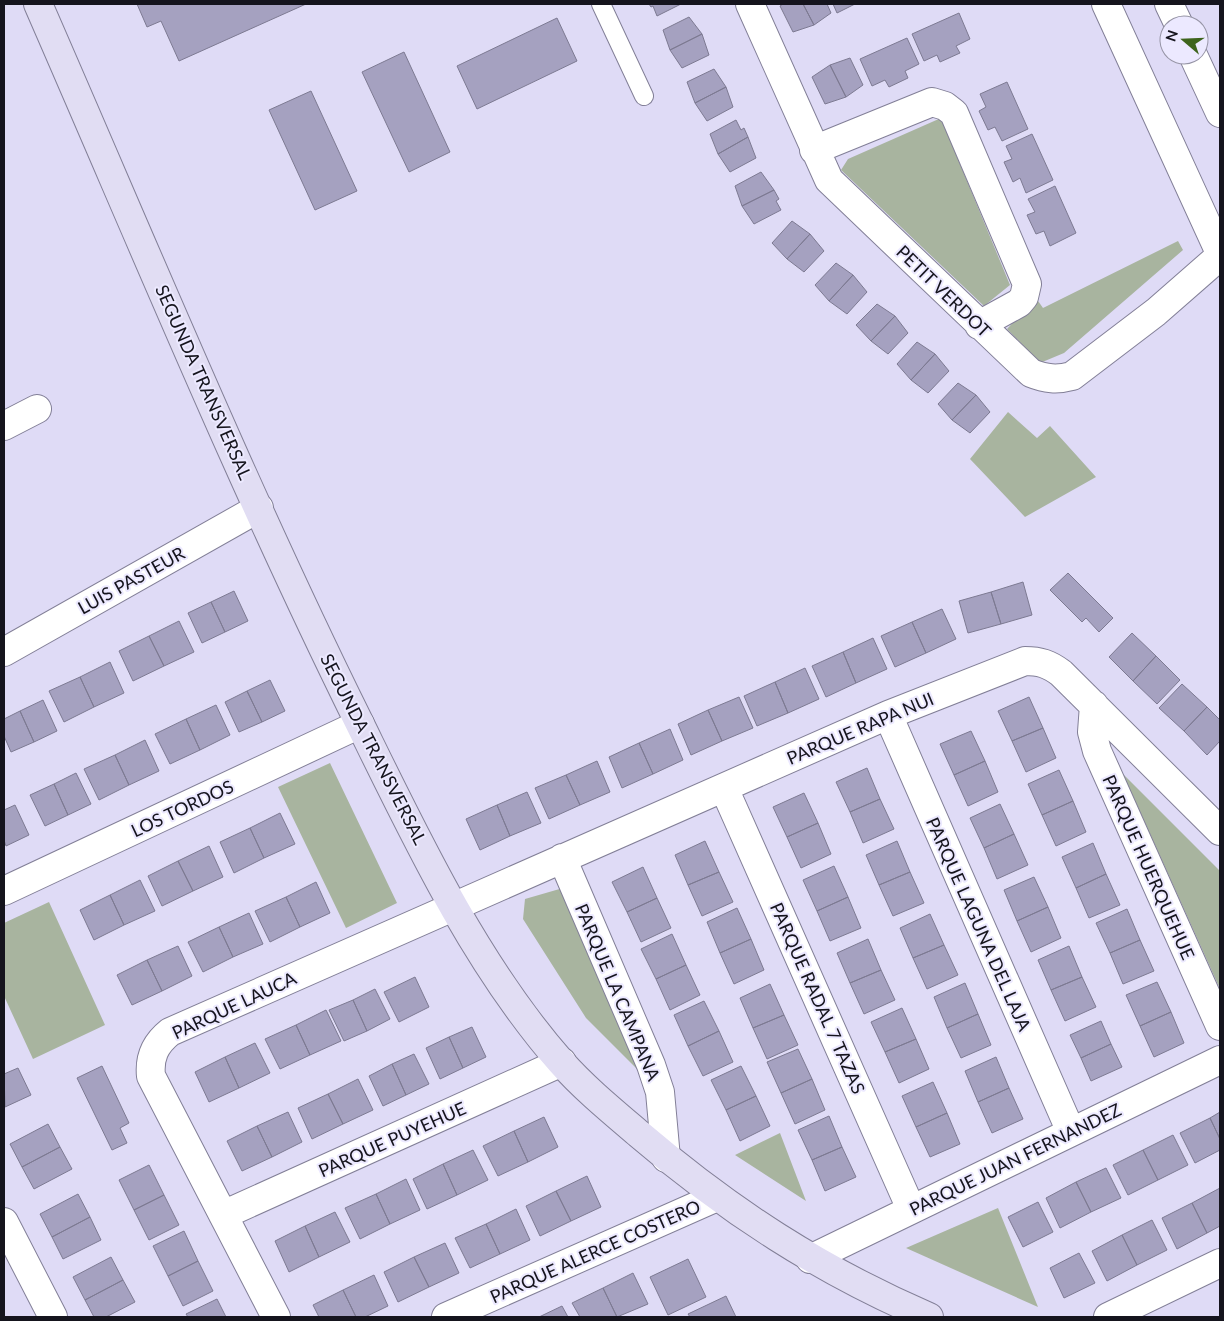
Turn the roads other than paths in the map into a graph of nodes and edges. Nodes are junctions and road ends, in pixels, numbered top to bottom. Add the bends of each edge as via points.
1 (38, 4) edge
2 (601, 4) edge
3 (750, 4) edge
4 (1106, 4) edge
5 (1198, 65) edge
6 (644, 96) dead end
7 (1220, 113) edge
8 (814, 150) junction
9 (1220, 254) edge
10 (979, 325) junction
11 (37, 409) dead end
12 (4, 426) edge
13 (259, 508) junction
14 (4, 652) edge
15 (1094, 705) junction
16 (888, 715) junction
17 (360, 724) junction
18 (724, 788) junction
19 (1220, 831) edge
20 (562, 858) junction
21 (4, 891) edge
22 (455, 906) junction
23 (1220, 1026) edge
24 (1220, 1060) edge
25 (562, 1062) junction
26 (1071, 1132) junction
27 (666, 1158) junction
28 (717, 1197) junction
29 (911, 1209) junction
30 (223, 1215) junction
31 (4, 1222) edge
32 (810, 1259) junction
33 (1220, 1263) edge
34 (917, 1315) edge
35 (53, 1317) edge
36 (276, 1317) edge
37 (446, 1317) edge
38 (1108, 1317) edge

1 - 13 street, SEGUNDA TRANSVERSAL
2 - 6 lane
3 - 8 street, PETIT VERDOT
4 - 9 street
5 - 7 street
8 - 10 street, PETIT VERDOT via 830,180
8 - 10 street via 932,102 954,114 1027,284 1024,298 1019,303
9 - 10 street, PETIT VERDOT via 1156,312 1072,376 1059,380 1031,373
11 - 12 street
13 - 14 street, LUIS PASTEUR
13 - 17 street, SEGUNDA TRANSVERSAL
15 - 16 street, PARQUE RAPA NUI via 1051,665 1025,660
15 - 19 street, PARQUE RAPA NUI
15 - 23 street, PARQUE HUERQUEHUE via 1092,732 1097,751
16 - 18 street, PARQUE RAPA NUI
16 - 26 street, PARQUE LAGUNA DEL LAJA
17 - 21 street, LOS TORDOS
17 - 22 street, SEGUNDA TRANSVERSAL
18 - 20 street, PARQUE RAPA NUI
18 - 29 street, PARQUE RADAL 7 TAZAS
20 - 22 street, PARQUE RAPA NUI
20 - 27 street, PARQUE LA CAMPANA via 651,1065 660,1092
22 - 25 street, SEGUNDA TRANSVERSAL via 504,990
22 - 30 street, PARQUE LAUCA via 170,1032 155,1047 150,1067 155,1085
24 - 26 street, PARQUE JUAN FERNANDEZ
25 - 27 street, SEGUNDA TRANSVERSAL via 586,1088
25 - 30 street, PARQUE PUYEHUE
26 - 29 street, PARQUE JUAN FERNANDEZ
27 - 28 street, SEGUNDA TRANSVERSAL
28 - 32 street, SEGUNDA TRANSVERSAL
28 - 37 street, PARQUE ALERCE COSTERO
29 - 32 street, PARQUE JUAN FERNANDEZ
30 - 36 street, PARQUE LAUCA
31 - 35 street
32 - 34 street, SEGUNDA TRANSVERSAL
33 - 38 street

